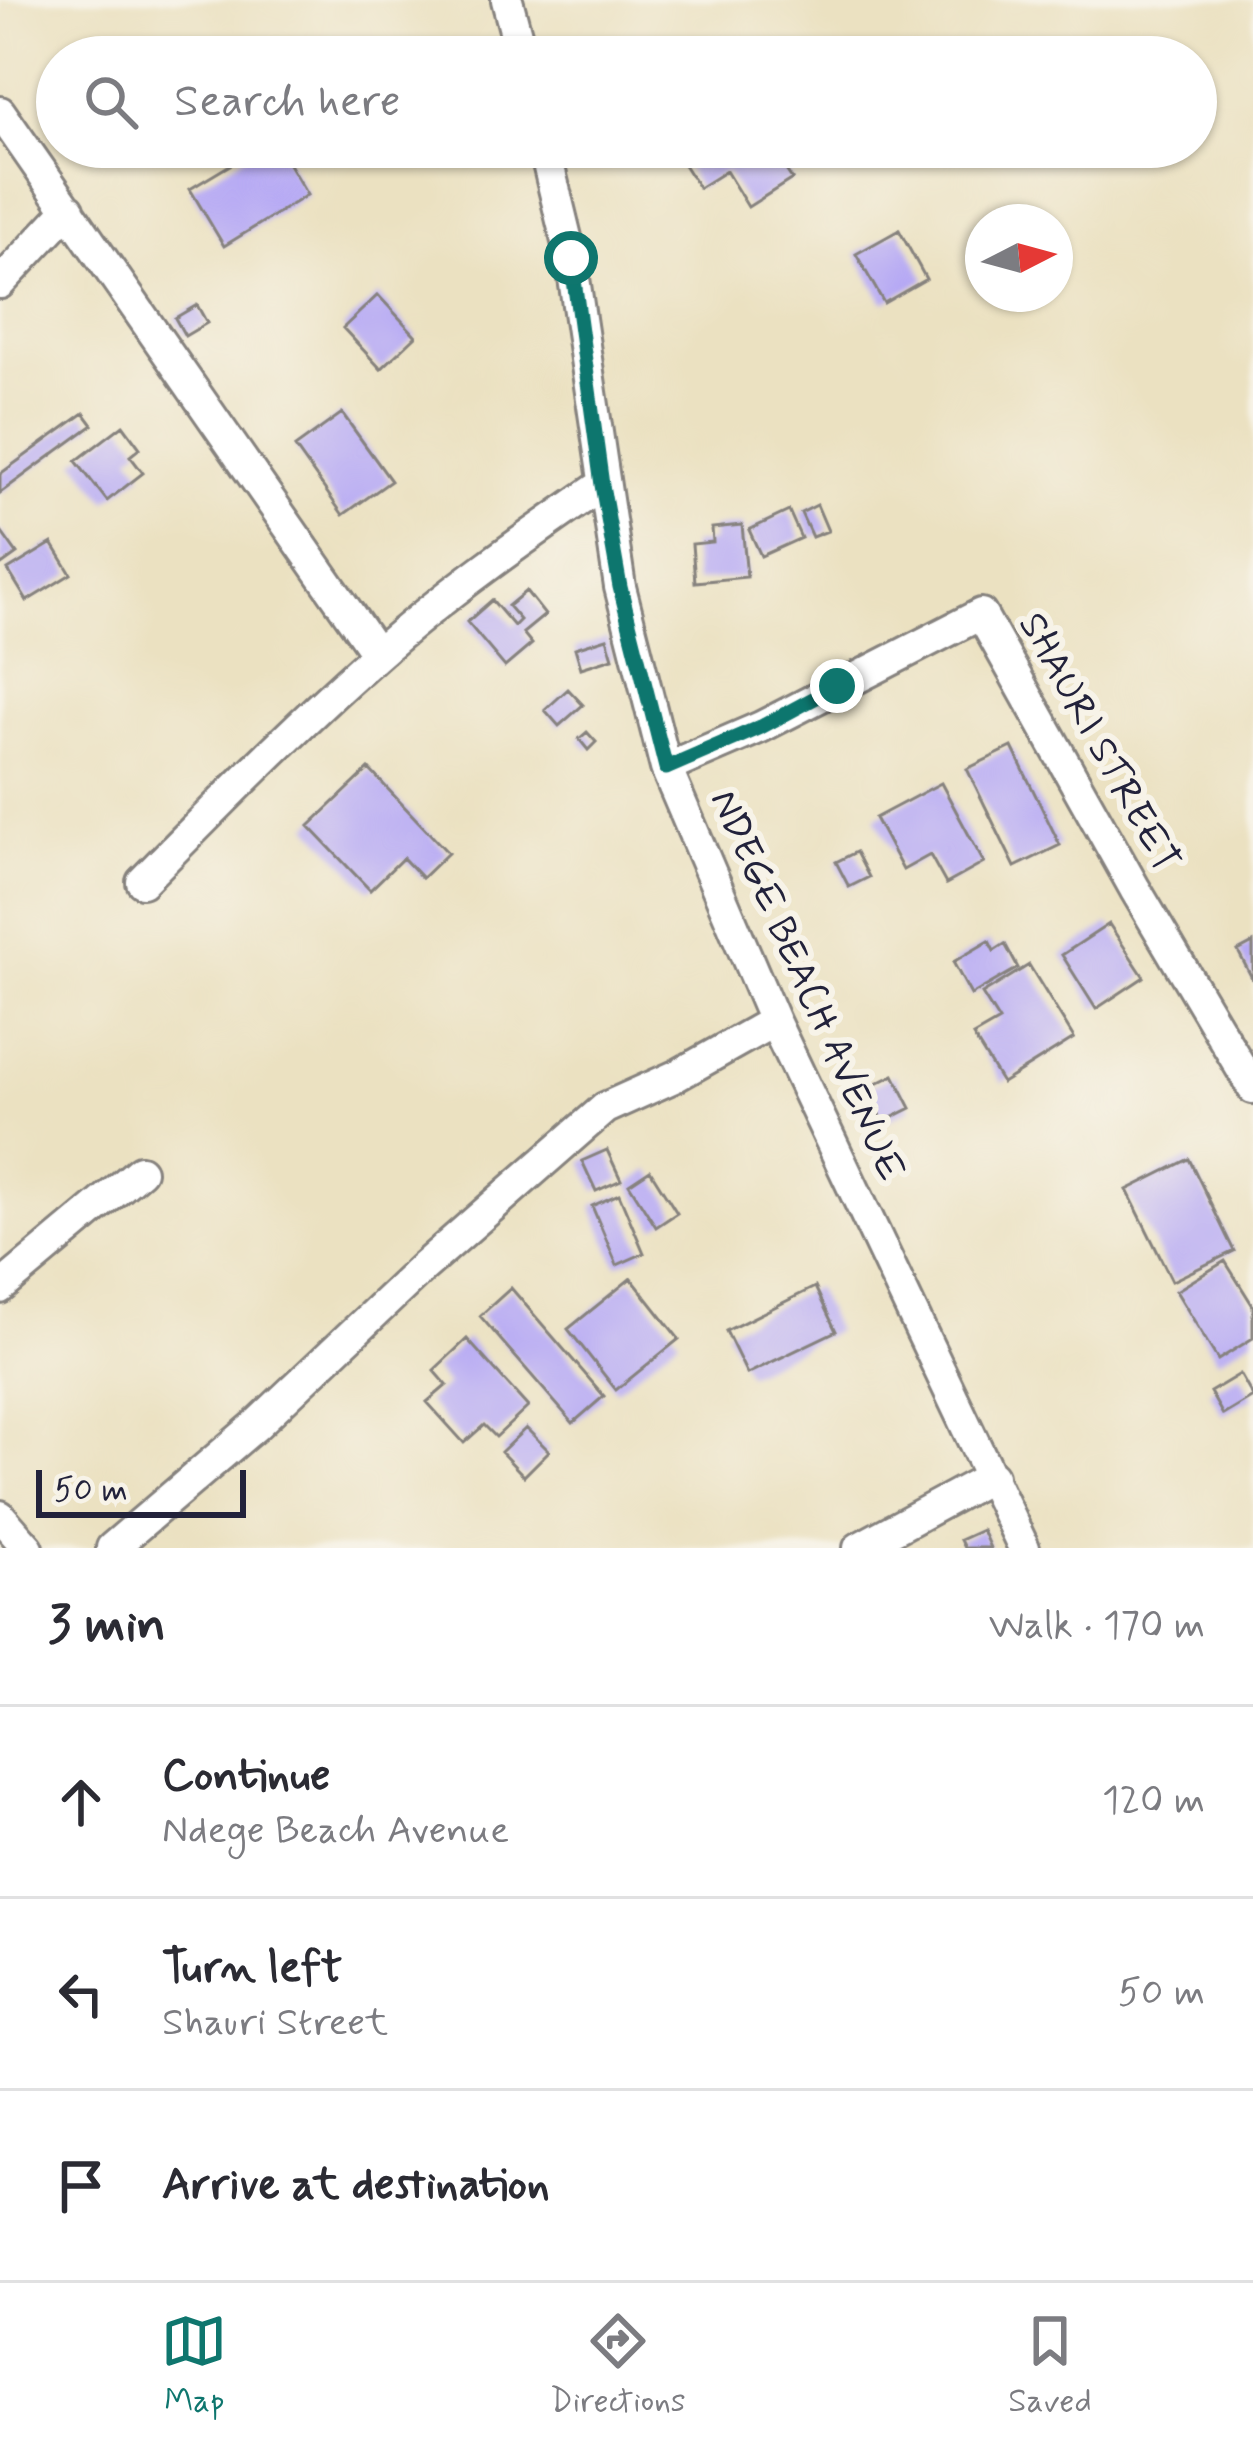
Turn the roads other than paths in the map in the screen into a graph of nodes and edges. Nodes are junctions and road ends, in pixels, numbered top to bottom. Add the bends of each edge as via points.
1 (507, 0) edge
2 (516, 36) edge
3 (0, 112) edge
4 (36, 163) edge
5 (40, 168) edge
6 (549, 168) edge
7 (69, 209) junction
8 (0, 283) edge
9 (602, 485) junction
10 (377, 654) junction
11 (666, 768) junction
12 (142, 883) dead end
13 (774, 1021) junction
14 (1253, 1088) edge
15 (140, 1171) dead end
16 (0, 1288) edge
17 (992, 1476) junction
18 (0, 1516) edge
19 (28, 1548) edge
20 (112, 1548) edge
21 (860, 1548) edge
22 (1024, 1548) edge

1 - 2 street
3 - 4 street
5 - 7 street
6 - 9 street, NDEGE BEACH AVENUE via 571,258
7 - 8 street
7 - 10 street
9 - 10 street
9 - 11 street, NDEGE BEACH AVENUE
10 - 12 street
11 - 13 street, NDEGE BEACH AVENUE
11 - 14 street, SHAURI STREET via 981,614
13 - 17 street, NDEGE BEACH AVENUE
13 - 20 street via 605,1108
15 - 16 street
17 - 21 street
17 - 22 street, NDEGE BEACH AVENUE
18 - 19 street

